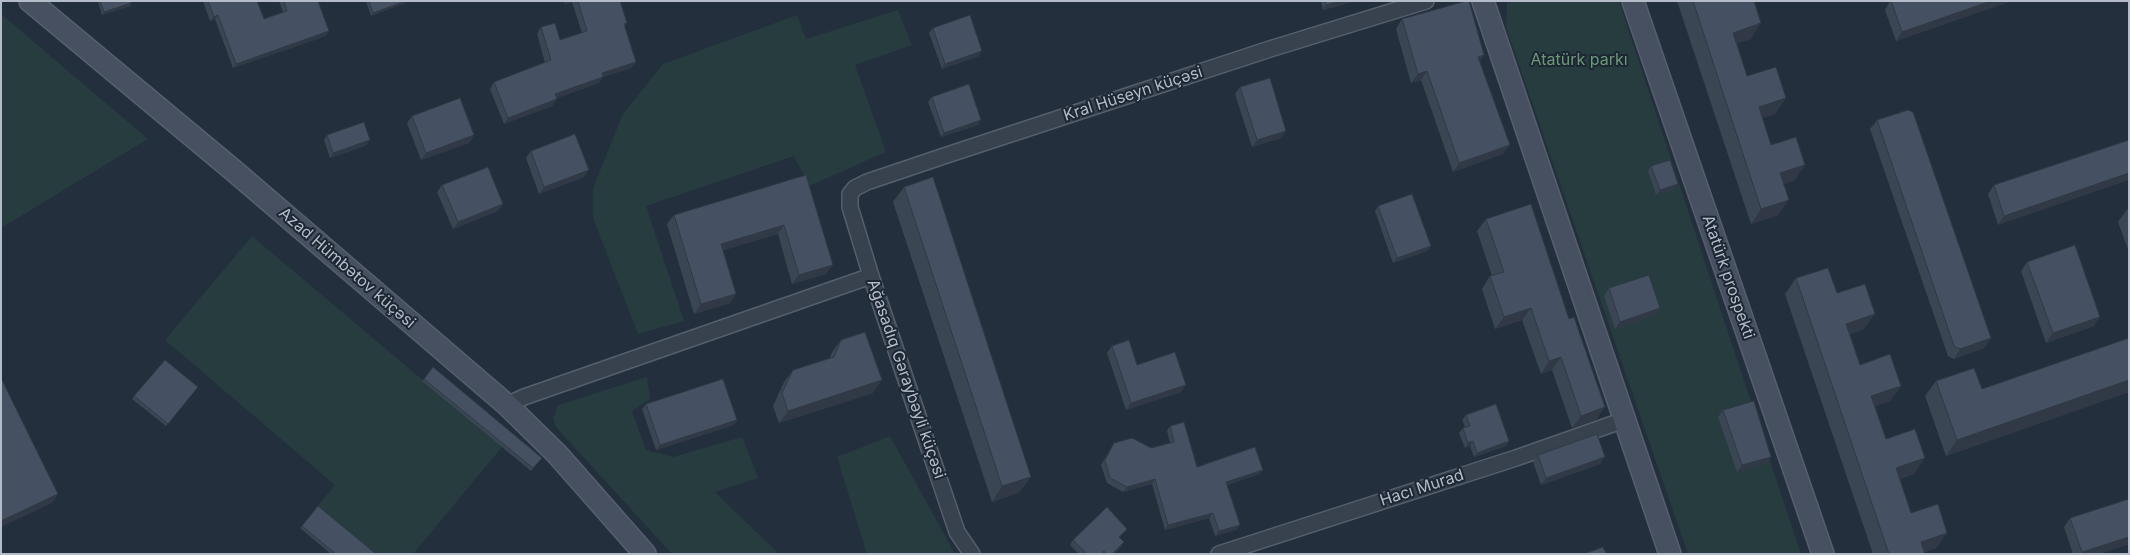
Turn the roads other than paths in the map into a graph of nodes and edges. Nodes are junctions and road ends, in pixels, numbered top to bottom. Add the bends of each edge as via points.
1 (30, 1) edge
2 (1426, 1) edge
3 (1483, 1) edge
4 (1493, 1) edge
5 (1633, 1) edge
6 (1494, 32) junction
7 (848, 200) joint
8 (871, 276) junction
9 (507, 405) junction
10 (1624, 420) junction
11 (645, 554) edge
12 (972, 554) edge
13 (1219, 554) edge
14 (1670, 554) edge
15 (1823, 554) edge

1 - 9 main road, Azad Hümbətov küçəsi
2 - 7 street, Kral Hüseyn küçəsi via 867,182 855,188
3 - 6 main road
4 - 6 main road
5 - 15 main road, Atatürk prospekti
6 - 10 main road
7 - 8 street, Ağasadıq Gəraybəyli küçəsi
8 - 9 street
8 - 12 street, Ağasadıq Gəraybəyli küçəsi via 957,532
9 - 11 main road, Azad Hümbətov küçəsi via 557,454
10 - 13 street, Hacı Murad
10 - 14 main road

